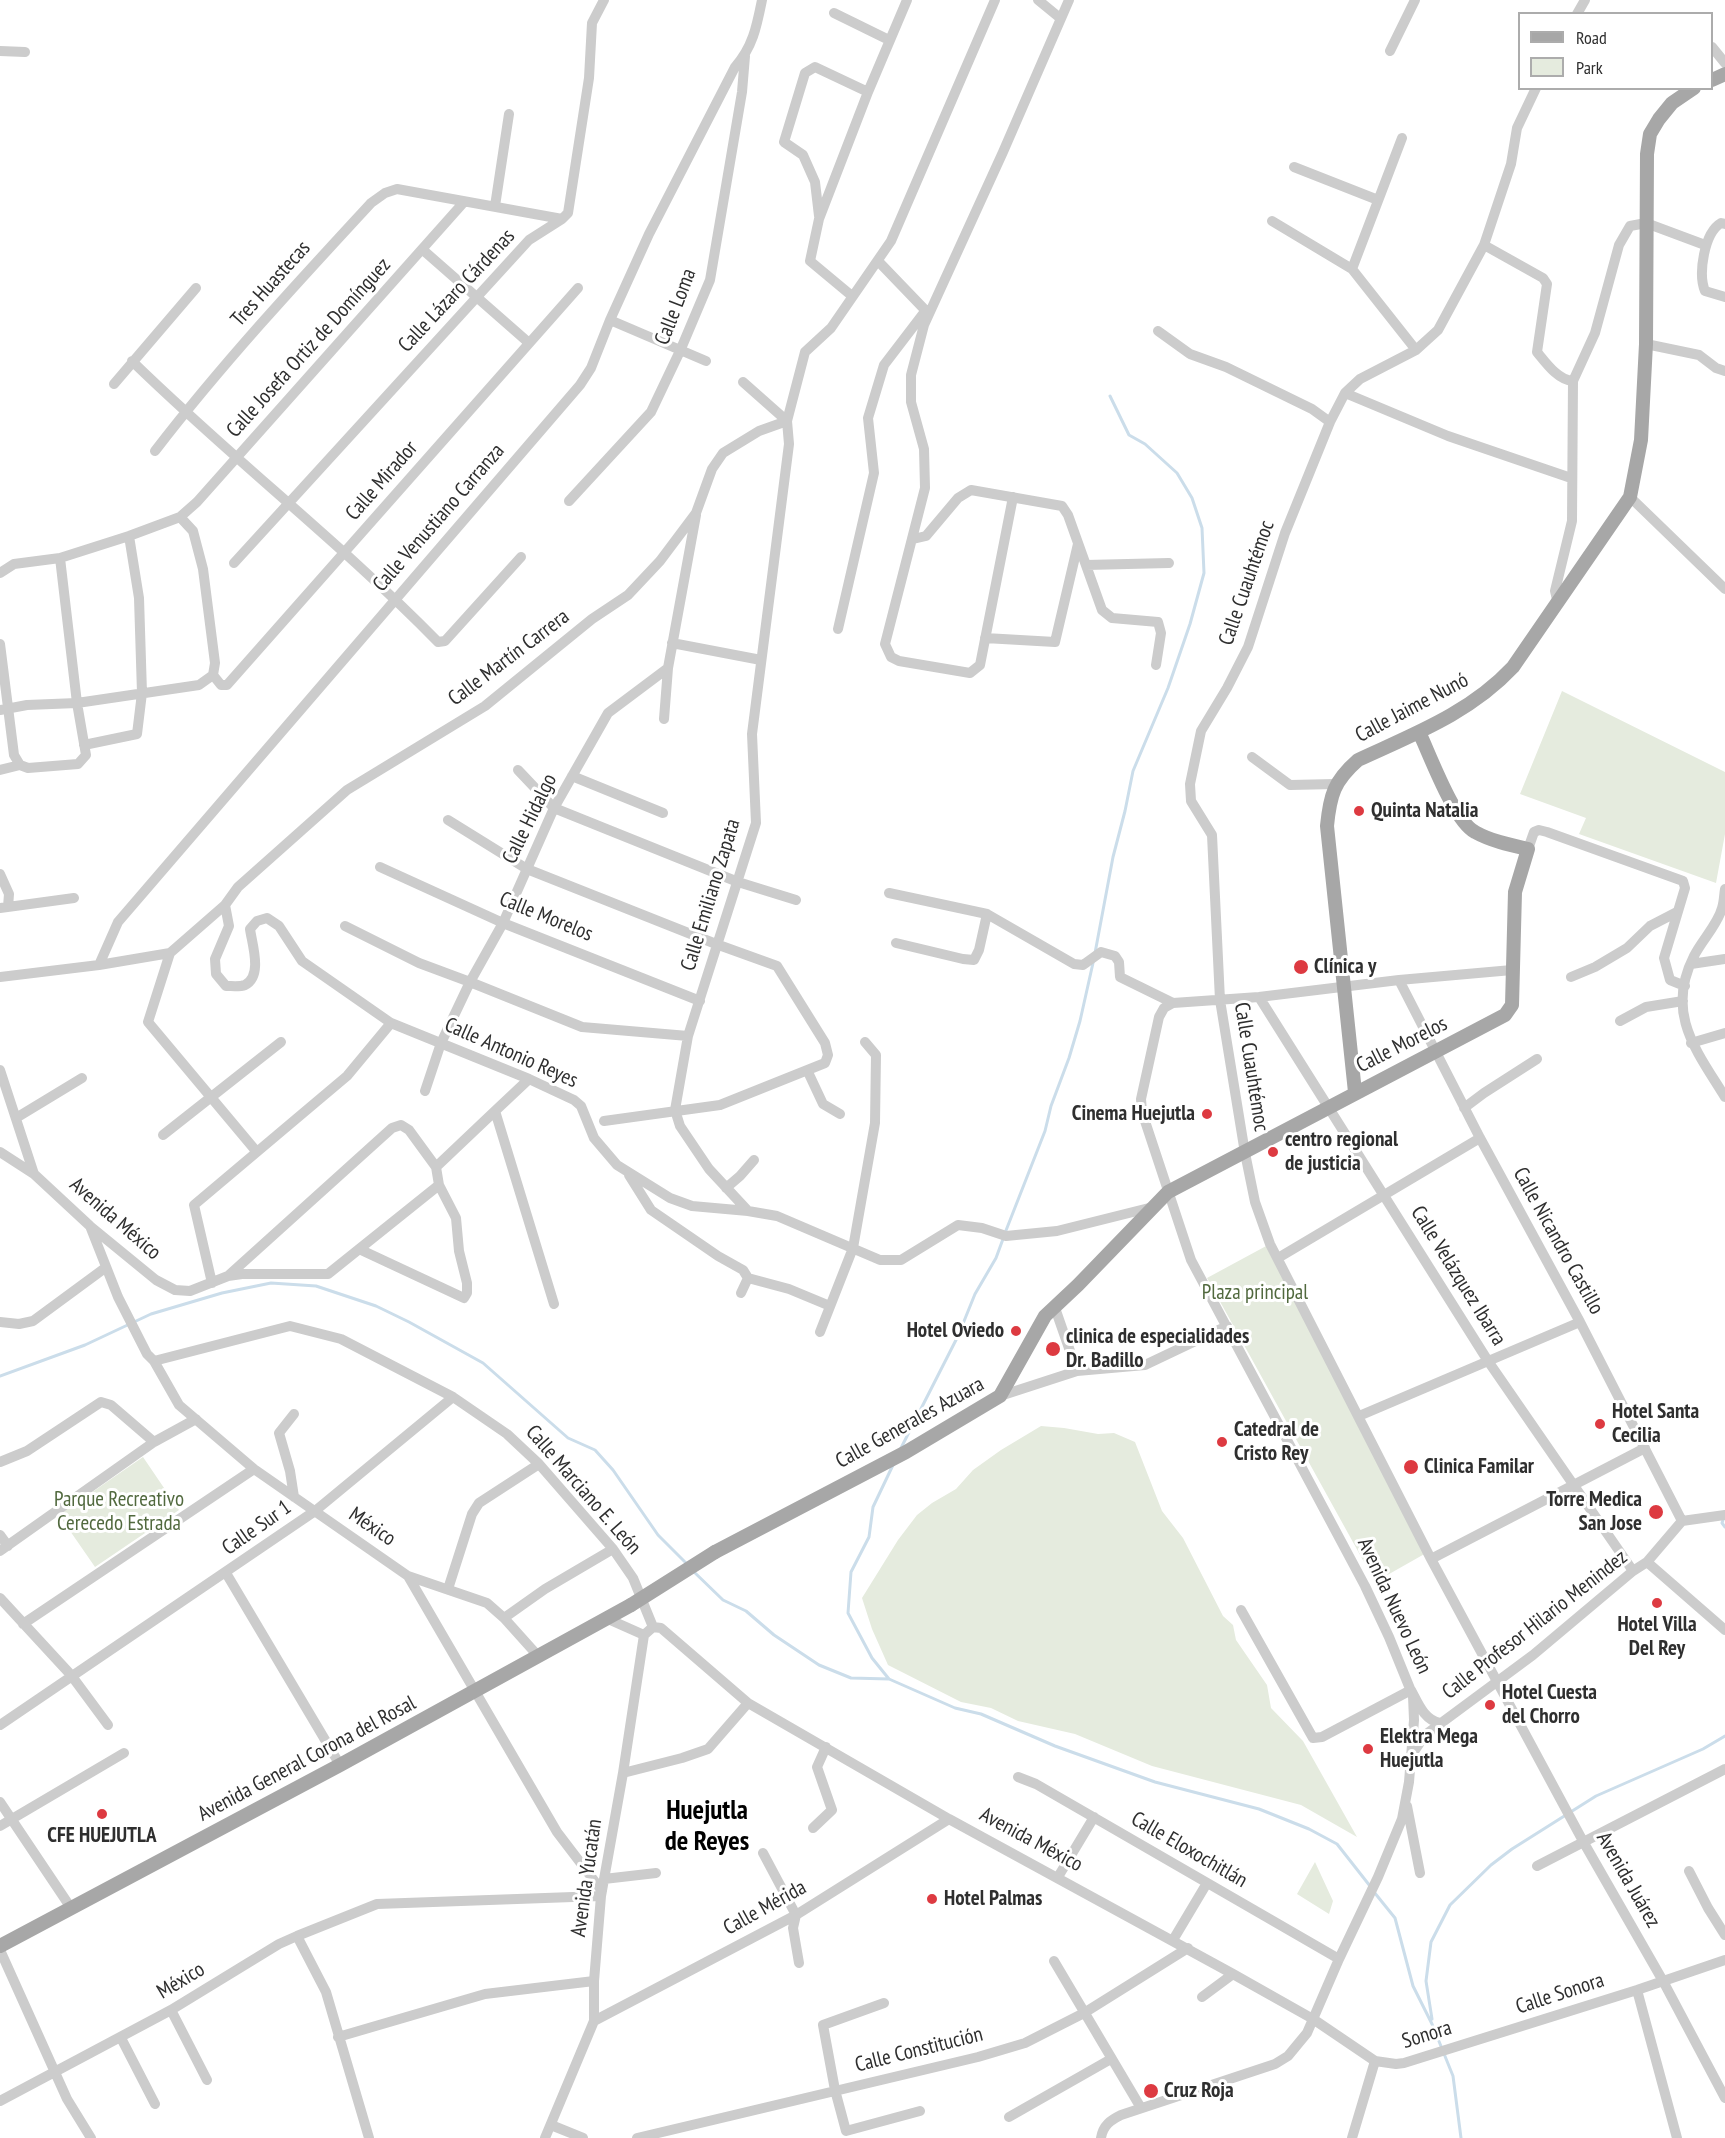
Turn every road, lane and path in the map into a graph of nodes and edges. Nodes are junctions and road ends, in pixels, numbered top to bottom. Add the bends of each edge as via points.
1 (604, 0) edge
2 (762, 0) edge
3 (907, 0) edge
4 (995, 0) edge
5 (1038, 0) edge
6 (1069, 0) edge
7 (1415, 0) edge
8 (834, 13) dead end
9 (1060, 18) junction
10 (889, 40) junction
11 (1713, 48) edge
12 (0, 51) edge
13 (1390, 51) dead end
14 (25, 52) dead end
15 (745, 56) junction
16 (1725, 63) edge
17 (1535, 90) edge
18 (1691, 90) edge
19 (868, 92) junction
20 (509, 114) dead end
21 (1402, 138) dead end
22 (1294, 167) dead end
23 (1378, 200) junction
24 (464, 202) junction
25 (495, 206) junction
26 (562, 219) junction
27 (819, 219) junction
28 (1272, 221) dead end
29 (1646, 223) junction
30 (1723, 224) edge
31 (1484, 245) junction
32 (1705, 246) junction
33 (423, 250) junction
34 (879, 261) junction
35 (1352, 269) junction
36 (196, 288) dead end
37 (578, 288) dead end
38 (477, 296) junction
39 (852, 296) junction
40 (1725, 297) edge
41 (928, 313) junction
42 (610, 320) junction
43 (1158, 331) dead end
44 (530, 343) junction
45 (1646, 344) junction
46 (1416, 350) junction
47 (680, 351) junction
48 (132, 361) junction
49 (706, 361) dead end
50 (1725, 371) edge
51 (1573, 381) junction
52 (742, 382) dead end
53 (114, 384) dead end
54 (1345, 393) junction
55 (185, 413) junction
56 (787, 421) junction
57 (1330, 422) junction
58 (155, 451) dead end
59 (237, 457) junction
60 (1571, 478) junction
61 (1013, 497) junction
62 (1630, 497) junction
63 (568, 501) dead end
64 (289, 504) junction
65 (696, 513) junction
66 (180, 517) junction
67 (129, 536) junction
68 (913, 539) junction
69 (1078, 543) junction
70 (345, 553) junction
71 (522, 557) dead end
72 (60, 558) junction
73 (234, 563) dead end
74 (1169, 563) dead end
75 (1086, 565) junction
76 (0, 573) edge
77 (1725, 589) edge
78 (395, 599) junction
79 (1558, 604) junction
80 (838, 629) dead end
81 (985, 638) junction
82 (672, 643) junction
83 (0, 644) edge
84 (761, 660) junction
85 (1156, 665) dead end
86 (668, 668) junction
87 (213, 675) junction
88 (142, 693) junction
89 (77, 703) junction
90 (4, 710) edge
91 (664, 719) dead end
92 (1419, 732) junction
93 (84, 745) junction
94 (1252, 757) dead end
95 (20, 765) junction
96 (0, 770) edge
97 (518, 770) dead end
98 (572, 776) junction
99 (1335, 784) junction
100 (554, 808) junction
101 (663, 813) dead end
102 (448, 820) dead end
103 (1528, 849) junction
104 (380, 867) dead end
105 (527, 869) junction
106 (0, 874) edge
107 (738, 882) junction
108 (1725, 889) edge
109 (889, 893) dead end
110 (74, 898) dead end
111 (796, 900) dead end
112 (225, 906) junction
113 (4, 908) edge
114 (1677, 912) junction
115 (987, 914) junction
116 (503, 923) junction
117 (345, 926) dead end
118 (896, 943) dead end
119 (716, 944) junction
120 (170, 953) junction
121 (1725, 959) edge
122 (1691, 964) junction
123 (99, 965) junction
124 (1512, 970) junction
125 (0, 976) edge
126 (1570, 977) dead end
127 (1399, 980) junction
128 (470, 981) junction
129 (1685, 986) junction
130 (1345, 987) junction
131 (1259, 997) junction
132 (1220, 1000) junction
133 (700, 1001) junction
134 (1683, 1001) junction
135 (1168, 1006) junction
136 (1620, 1021) dead end
137 (391, 1023) junction
138 (1725, 1033) edge
139 (687, 1036) junction
140 (281, 1042) dead end
141 (865, 1042) dead end
142 (441, 1043) junction
143 (1691, 1043) junction
144 (1435, 1052) junction
145 (1538, 1059) dead end
146 (0, 1070) edge
147 (808, 1072) junction
148 (82, 1078) dead end
149 (529, 1079) junction
150 (425, 1091) dead end
151 (1354, 1092) junction
152 (210, 1097) junction
153 (1725, 1097) edge
154 (1329, 1108) junction
155 (1464, 1108) junction
156 (675, 1110) junction
157 (495, 1111) junction
158 (840, 1114) dead end
159 (16, 1118) junction
160 (604, 1121) dead end
161 (163, 1136) dead end
162 (1480, 1138) junction
163 (256, 1151) junction
164 (0, 1152) edge
165 (1245, 1153) junction
166 (754, 1160) dead end
167 (436, 1167) junction
168 (627, 1172) junction
169 (34, 1174) junction
170 (440, 1185) junction
171 (726, 1188) junction
172 (1168, 1192) junction
173 (1385, 1195) junction
174 (1153, 1206) junction
175 (748, 1211) junction
176 (90, 1226) junction
177 (853, 1248) junction
178 (359, 1249) junction
179 (1278, 1258) junction
180 (105, 1268) junction
181 (228, 1276) junction
182 (748, 1278) junction
183 (212, 1283) junction
184 (741, 1293) dead end
185 (554, 1304) dead end
186 (830, 1306) junction
187 (1054, 1308) junction
188 (0, 1322) edge
189 (1580, 1322) junction
190 (1227, 1326) junction
191 (820, 1332) dead end
192 (151, 1357) junction
193 (1488, 1361) junction
194 (1077, 1371) junction
195 (1000, 1396) junction
196 (453, 1397) junction
197 (294, 1414) dead end
198 (1359, 1416) junction
199 (196, 1419) junction
200 (154, 1442) junction
201 (1645, 1448) junction
202 (0, 1462) edge
203 (539, 1464) junction
204 (254, 1469) junction
205 (1574, 1484) junction
206 (294, 1497) junction
207 (315, 1511) junction
208 (1725, 1515) edge
209 (1683, 1520) junction
210 (0, 1535) edge
211 (4, 1549) edge
212 (613, 1549) junction
213 (1431, 1559) junction
214 (1647, 1562) junction
215 (1633, 1571) junction
216 (226, 1573) junction
217 (408, 1576) junction
218 (448, 1589) junction
219 (0, 1598) edge
220 (632, 1605) joint
221 (1242, 1610) dead end
222 (504, 1618) junction
223 (608, 1618) junction
224 (23, 1624) junction
225 (657, 1628) junction
226 (1725, 1630) edge
227 (644, 1635) junction
228 (539, 1657) junction
229 (71, 1675) junction
230 (1498, 1682) junction
231 (1411, 1689) junction
232 (475, 1692) junction
233 (748, 1702) junction
234 (1440, 1723) junction
235 (0, 1725) edge
236 (108, 1725) dead end
237 (826, 1747) junction
238 (124, 1753) dead end
239 (1410, 1759) junction
240 (340, 1766) junction
241 (1725, 1769) edge
242 (623, 1773) junction
243 (1018, 1777) dead end
244 (1406, 1800) junction
245 (0, 1802) edge
246 (1094, 1817) junction
247 (949, 1819) junction
248 (10, 1820) junction
249 (0, 1826) edge
250 (813, 1828) dead end
251 (1581, 1838) junction
252 (763, 1853) dead end
253 (1537, 1866) dead end
254 (1689, 1871) dead end
255 (656, 1873) dead end
256 (1420, 1873) dead end
257 (1058, 1877) junction
258 (604, 1879) junction
259 (1207, 1883) junction
260 (602, 1894) junction
261 (70, 1908) junction
262 (796, 1915) junction
263 (1725, 1935) edge
264 (297, 1936) junction
265 (1173, 1940) junction
266 (0, 1948) edge
267 (1188, 1948) junction
268 (1339, 1959) junction
269 (1725, 1960) edge
270 (1054, 1961) dead end
271 (799, 1963) dead end
272 (1233, 1974) junction
273 (594, 1981) junction
274 (1663, 1981) junction
275 (1637, 1990) junction
276 (1202, 1996) dead end
277 (884, 2003) dead end
278 (171, 2010) junction
279 (1084, 2013) junction
280 (1312, 2019) junction
281 (594, 2021) junction
282 (338, 2037) junction
283 (121, 2038) junction
284 (1468, 2043) joint
285 (1111, 2059) junction
286 (1375, 2061) junction
287 (1396, 2064) joint
288 (55, 2072) junction
289 (207, 2080) dead end
290 (835, 2090) junction
291 (1725, 2098) edge
292 (0, 2101) edge
293 (155, 2104) dead end
294 (1141, 2108) junction
295 (920, 2111) dead end
296 (1009, 2117) dead end
297 (551, 2125) junction
298 (91, 2138) edge
299 (369, 2138) edge
300 (545, 2138) edge
301 (582, 2138) edge
302 (638, 2138) edge
303 (1101, 2138) edge
304 (1352, 2138) edge
305 (1677, 2138) edge

1 - 26 street via 592,23 589,78 568,213
2 - 15 street
3 - 10 street
4 - 34 street, Calle Emiliano Zapata
5 - 9 street
6 - 9 street
7 - 13 street
8 - 10 street
9 - 41 street
10 - 19 street
11 - 16 street
12 - 14 street
15 - 42 street, Calle Venustiano Carranza via 735,67 649,234
15 - 47 street, Calle Loma via 710,280
17 - 31 street, Calle Cuauhtémoc via 1517,128 1511,164
18 - 29 main road via 1672,103 1650,134
19 - 27 street
19 - 27 street via 815,67 805,73 784,142 803,155 815,182
20 - 25 street
21 - 23 street
22 - 23 street
23 - 35 street
24 - 25 street, Tres Huastecas
24 - 33 street, Calle Josefa Ortiz de Domínguez
24 - 55 street, Tres Huastecas via 397,189 371,203
25 - 26 street, Tres Huastecas
26 - 38 street, Calle Lázaro Cárdenas via 529,240
27 - 39 street via 810,261
28 - 35 street
29 - 32 street
29 - 45 main road
29 - 51 street via 1630,226 1619,245 1595,333
30 - 32 street via 1716,226
31 - 46 street, Calle Cuauhtémoc via 1438,330
31 - 51 street via 1547,284 1537,352 1565,380
32 - 40 street via 1702,284 1705,291
33 - 38 street
33 - 59 street, Calle Josefa Ortiz de Domínguez
34 - 39 street, Calle Emiliano Zapata
34 - 41 street
35 - 46 street
36 - 48 street
37 - 44 street, Calle Mirador
38 - 44 street
38 - 64 street, Calle Lázaro Cárdenas
39 - 56 street, Calle Emiliano Zapata via 831,328 805,352
41 - 68 street via 911,375 911,402 924,449 925,488
41 - 80 street via 923,314 884,365 868,417 874,473
42 - 47 street
42 - 78 street, Calle Venustiano Carranza via 580,385
43 - 57 street via 1190,354 1280,393
44 - 70 street, Calle Mirador
45 - 50 street via 1699,355
45 - 62 main road via 1641,440
46 - 54 street, Calle Cuauhtémoc via 1360,379
47 - 49 street
47 - 63 street, Calle Loma via 651,412
48 - 53 street
48 - 55 street
51 - 60 street
52 - 56 street
54 - 57 street, Calle Cuauhtémoc
54 - 60 street via 1448,436
55 - 58 street, Tres Huastecas
55 - 59 street
56 - 65 street, Calle Martín Carrera via 759,431 723,453 712,469
56 - 84 street, Calle Emiliano Zapata via 789,444
57 - 132 street, Calle Cuauhtémoc via 1285,532 1248,647 1201,730 1190,784 1191,801 1212,835
59 - 64 street
59 - 66 street, Calle Josefa Ortiz de Domínguez
60 - 79 street via 1572,521 1555,591
61 - 68 street via 971,490 958,498 926,536
61 - 69 street via 1062,506
61 - 81 street
62 - 77 street
62 - 79 main road, Calle Jaime Nunó
64 - 70 street
64 - 73 street, Calle Lázaro Cárdenas
65 - 82 street
65 - 112 street, Calle Martín Carrera via 660,561 628,594 484,706 348,790 238,887
66 - 67 street
66 - 87 street via 193,531 203,569 215,663
67 - 72 street
67 - 88 street via 139,598
68 - 81 street via 885,644 891,657 970,673 980,665
69 - 75 street
69 - 81 street via 1055,642
70 - 78 street
70 - 87 street, Calle Mirador via 227,685 221,685
71 - 78 street via 445,641 438,642
72 - 76 street via 14,564
72 - 89 street
74 - 75 street
75 - 85 street via 1102,609 1112,618 1158,622 1161,633
78 - 123 street, Calle Venustiano Carranza via 118,922
79 - 92 main road, Calle Jaime Nunó via 1495,686 1466,708
82 - 84 street
82 - 86 street
83 - 90 street
84 - 107 street, Calle Emiliano Zapata via 752,734 756,823
86 - 91 street
86 - 98 street, Calle Hidalgo via 608,713
87 - 88 street via 199,685
88 - 89 street
88 - 93 street via 137,734
89 - 90 street
89 - 93 street
90 - 95 street
92 - 99 main road, Calle Jaime Nunó via 1358,760
92 - 103 main road via 1453,807 1473,831
93 - 95 street via 86,755 78,764 28,768
94 - 99 street via 1290,785
95 - 96 street
97 - 100 street
98 - 100 street, Calle Hidalgo
98 - 101 street
99 - 130 main road, Calle Jaime Nunó via 1327,826
100 - 105 street, Calle Hidalgo
100 - 107 street
102 - 105 street
103 - 114 street via 1534,832 1539,830 1683,881 1685,888
103 - 124 main road, Calle Morelos via 1515,892
104 - 116 street, Calle Morelos
105 - 116 street, Calle Hidalgo
105 - 119 street
106 - 113 street via 9,894
107 - 111 street
107 - 119 street, Calle Emiliano Zapata
108 - 122 street via 1722,909
109 - 115 street
110 - 113 street
112 - 120 street, Calle Martín Carrera
112 - 137 street, Calle Antonio Reyes via 230,926 215,959 216,974 226,986 243,986 251,981 256,971 250,929 267,918 279,926 302,961
114 - 126 street via 1650,926 1627,948
114 - 129 street via 1664,958 1670,980
115 - 118 street via 974,960
115 - 135 street via 1074,964 1083,965 1101,952 1115,956 1120,977
116 - 128 street, Calle Hidalgo
116 - 133 street, Calle Morelos
117 - 128 street via 419,963
119 - 133 street, Calle Emiliano Zapata
119 - 147 street via 777,966 825,1043 825,1063
120 - 123 street
120 - 152 street via 148,1022
121 - 122 street
122 - 129 street
123 - 125 street
124 - 127 street
124 - 144 main road, Calle Morelos via 1509,1010
127 - 130 street
127 - 144 street, Calle Nicandro Castillo
128 - 139 street via 582,1027
128 - 142 street, Calle Hidalgo
129 - 134 street
130 - 131 street
130 - 151 main road, Calle Jaime Nunó
131 - 132 street
131 - 154 street, Calle Velázquez Ibarra
132 - 135 street
132 - 165 street, Calle Cuauhtémoc
133 - 139 street, Calle Emiliano Zapata
134 - 136 street via 1646,1007
134 - 143 street via 1684,1024
135 - 172 street via 1159,1017 1141,1099
137 - 142 street, Calle Antonio Reyes
137 - 163 street via 347,1076
138 - 143 street
139 - 156 street, Calle Emiliano Zapata
140 - 152 street
141 - 177 street via 876,1055 875,1124
142 - 149 street, Calle Antonio Reyes
142 - 150 street, Calle Hidalgo
143 - 153 street
144 - 151 main road, Calle Morelos
144 - 155 street, Calle Nicandro Castillo
145 - 155 street
146 - 159 street
147 - 156 street via 720,1105
147 - 158 street via 823,1104
148 - 159 street
149 - 157 street
149 - 168 street, Calle Antonio Reyes via 581,1106 594,1138
151 - 154 main road, Calle Morelos
152 - 161 street
152 - 163 street
154 - 165 main road, Calle Morelos
154 - 173 street, Calle Velázquez Ibarra
155 - 162 street, Calle Nicandro Castillo
156 - 160 street
156 - 171 street via 680,1126
157 - 167 street
157 - 185 street
159 - 169 street
162 - 173 street
162 - 189 street, Calle Nicandro Castillo
163 - 183 street via 194,1205
164 - 169 street, Avenida México
165 - 172 main road, Calle Morelos
165 - 179 street, Calle Cuauhtémoc via 1255,1202
166 - 171 street
167 - 170 street
167 - 181 street via 410,1130 401,1125 392,1128
168 - 175 street, Calle Antonio Reyes via 670,1198 693,1206
168 - 182 street via 651,1210 743,1270
169 - 176 street, Avenida México
170 - 178 street
170 - 178 street via 456,1218 467,1283 464,1298
171 - 175 street
172 - 174 main road, Calle Morelos
172 - 190 street, Avenida Nuevo León via 1191,1260
173 - 179 street
173 - 193 street, Calle Velázquez Ibarra
174 - 177 street, Calle Antonio Reyes via 1057,1231 1006,1236 958,1225 901,1260 880,1260
174 - 187 main road, Calle Morelos
175 - 177 street, Calle Antonio Reyes via 777,1216
176 - 180 street, México
176 - 183 street, Avenida México via 156,1280 176,1290
177 - 186 street
178 - 181 street via 328,1274
179 - 198 street, Calle Cuauhtémoc
180 - 188 street via 33,1321
180 - 192 street, México
181 - 183 street, Avenida México
182 - 184 street
182 - 186 street
186 - 191 street
187 - 194 street
187 - 195 main road, Calle Morelos via 1045,1316
189 - 193 street
189 - 201 street, Calle Nicandro Castillo
190 - 194 street, Calle Generales Azuara via 1145,1365
190 - 231 street, Avenida Nuevo León via 1365,1586
192 - 196 street, Calle Marciano E. León via 290,1326 340,1339
192 - 199 street, México via 179,1405
193 - 198 street
193 - 205 street, Calle Velázquez Ibarra
194 - 195 street, Calle Generales Azuara
195 - 220 main road, Calle Generales Azuara, bridge via 906,1452 715,1552
196 - 203 street, Calle Marciano E. León via 507,1434
196 - 207 street, Calle Sur 1
197 - 206 street via 279,1433
198 - 213 street, Avenida Juárez
199 - 200 street
199 - 204 street, México
200 - 202 street via 101,1402 27,1451
200 - 211 street
201 - 205 street
201 - 209 street, Calle Nicandro Castillo
203 - 212 street, Calle Marciano E. León
203 - 218 street via 479,1503
204 - 206 street, México
204 - 224 street
205 - 213 street
205 - 215 street, Calle Velázquez Ibarra
206 - 207 street, México
207 - 216 street, Calle Sur 1
207 - 217 street, México
208 - 209 street
209 - 214 street, Calle Profesor Hilario Menindez
210 - 211 street
212 - 222 street
212 - 225 street, Calle Marciano E. León via 633,1578
213 - 230 street, Avenida Juárez
214 - 215 street, Calle Profesor Hilario Menindez
214 - 226 street
215 - 230 street, Calle Profesor Hilario Menindez
216 - 229 street, Calle Sur 1
216 - 240 street
217 - 218 street
217 - 232 street, México
218 - 222 street via 487,1603
219 - 224 street
220 - 223 main road, Avenida General Corona del Rosal
221 - 231 street via 1313,1738 1322,1737
222 - 228 street
223 - 227 street
223 - 228 main road, Avenida General Corona del Rosal
224 - 229 street
225 - 227 street
225 - 233 street, Avenida México
227 - 242 street, Avenida Yucatán
228 - 232 main road, Avenida General Corona del Rosal
229 - 235 street
229 - 236 street
230 - 234 street, Calle Profesor Hilario Menindez
230 - 251 street, Avenida Juárez
231 - 234 street via 1426,1716
231 - 239 street, Avenida Nuevo León via 1414,1720
232 - 240 main road, Avenida General Corona del Rosal
232 - 260 street, México via 557,1832
233 - 237 street, Avenida México
233 - 242 street via 708,1749
234 - 239 street, Calle Profesor Hilario Menindez via 1421,1739
237 - 247 street, Avenida México
237 - 250 street via 817,1767 832,1810
238 - 248 street
239 - 244 street, Avenida Nuevo León
240 - 261 main road, Avenida General Corona del Rosal
241 - 251 street
242 - 258 street, Avenida Yucatán
243 - 246 street, Calle Eloxochitlán
244 - 256 street
244 - 268 street, Avenida Nuevo León via 1378,1877
245 - 248 street
246 - 257 street
246 - 259 street, Calle Eloxochitlán
247 - 257 street, Avenida México
247 - 262 street, Calle Mérida
248 - 249 street
248 - 261 street
251 - 253 street
251 - 274 street, Avenida Juárez
252 - 262 street
254 - 263 street
255 - 258 street
257 - 265 street, Avenida México
258 - 260 street, Avenida Yucatán
259 - 265 street
259 - 268 street, Calle Eloxochitlán
260 - 264 street, México via 377,1904
260 - 273 street, Avenida Yucatán
261 - 266 main road, Avenida General Corona del Rosal
262 - 271 street via 793,1928
262 - 281 street, Calle Mérida
264 - 278 street, México
264 - 282 street via 326,1992
265 - 267 street, Avenida México
266 - 288 street
267 - 272 street, Avenida México
267 - 279 street, Calle Constitución
268 - 280 street, Avenida Nuevo León
269 - 274 street, Calle Sonora
270 - 279 street
272 - 276 street
272 - 280 street, Avenida México
273 - 281 street, Avenida Yucatán
273 - 282 street via 485,1994
274 - 275 street, Calle Sonora
274 - 291 street, Avenida Juárez
275 - 284 street, Calle Sonora
275 - 305 street
277 - 290 street via 823,2025
278 - 283 street, México
278 - 289 street
279 - 285 street
279 - 290 street, Calle Constitución via 1025,2043
280 - 286 street, Avenida México
280 - 294 street, Avenida Nuevo León via 1299,2045 1275,2064
281 - 297 street, Avenida Yucatán
282 - 299 street
283 - 288 street, México
283 - 293 street
284 - 287 street, Sonora
285 - 294 street
285 - 296 street
286 - 287 street, Avenida México
286 - 304 street
288 - 292 street, México
288 - 298 street
290 - 295 street via 846,2131
290 - 302 street, Calle Constitución
294 - 303 street, Avenida Nuevo León via 1109,2121
297 - 300 street, Avenida Yucatán
297 - 301 street

